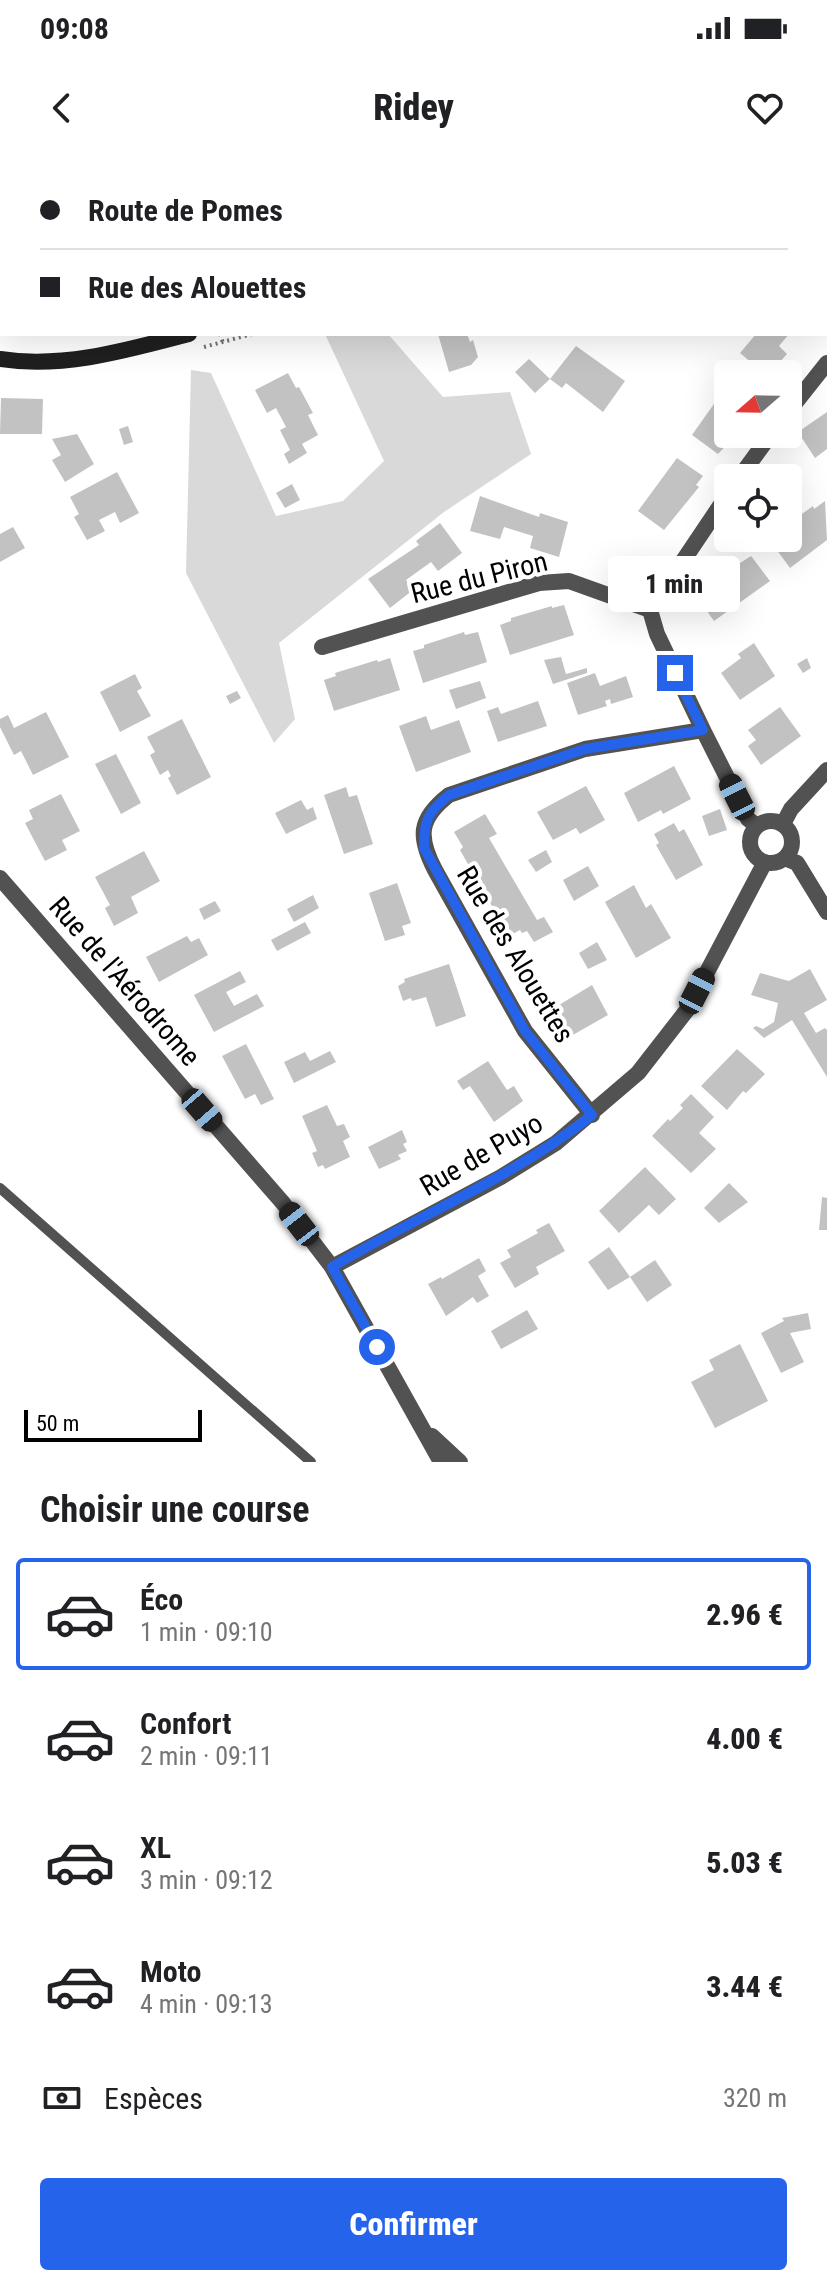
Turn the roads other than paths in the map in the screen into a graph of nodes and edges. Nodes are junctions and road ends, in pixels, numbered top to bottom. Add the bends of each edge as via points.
1 (180, 336) edge
2 (0, 359) edge
3 (827, 363) edge
4 (802, 394) edge
5 (714, 515) edge
6 (650, 610) junction
7 (322, 647) dead end
8 (703, 730) junction
9 (827, 770) edge
10 (783, 824) junction
11 (757, 826) junction
12 (785, 858) junction
13 (765, 862) junction
14 (0, 878) edge
15 (827, 912) edge
16 (592, 1115) junction
17 (0, 1188) edge
18 (332, 1267) junction
19 (422, 1426) junction
20 (311, 1462) edge
21 (441, 1462) edge
22 (460, 1462) edge

1 - 2 street via 61,362
3 - 4 street
5 - 6 street
6 - 7 street, Rue du Piron via 569,581 539,583
6 - 8 street
8 - 11 street via 748,819
8 - 16 street, Rue des Alouettes via 585,749 449,795 424,825 424,848 525,1031
9 - 10 street
10 - 11 street via 765,821
10 - 12 street via 792,847
11 - 13 street via 751,846
12 - 13 street
12 - 15 street via 797,863
13 - 16 street, Rue de Puyo via 687,1010 638,1073
14 - 18 street, Rue de l'Aérodrome via 283,1203
16 - 18 street, Rue de Puyo via 501,1177
17 - 20 lane
18 - 19 street, Rue de l'Aérodrome
19 - 21 street, Rue de l'Aérodrome
19 - 22 street

